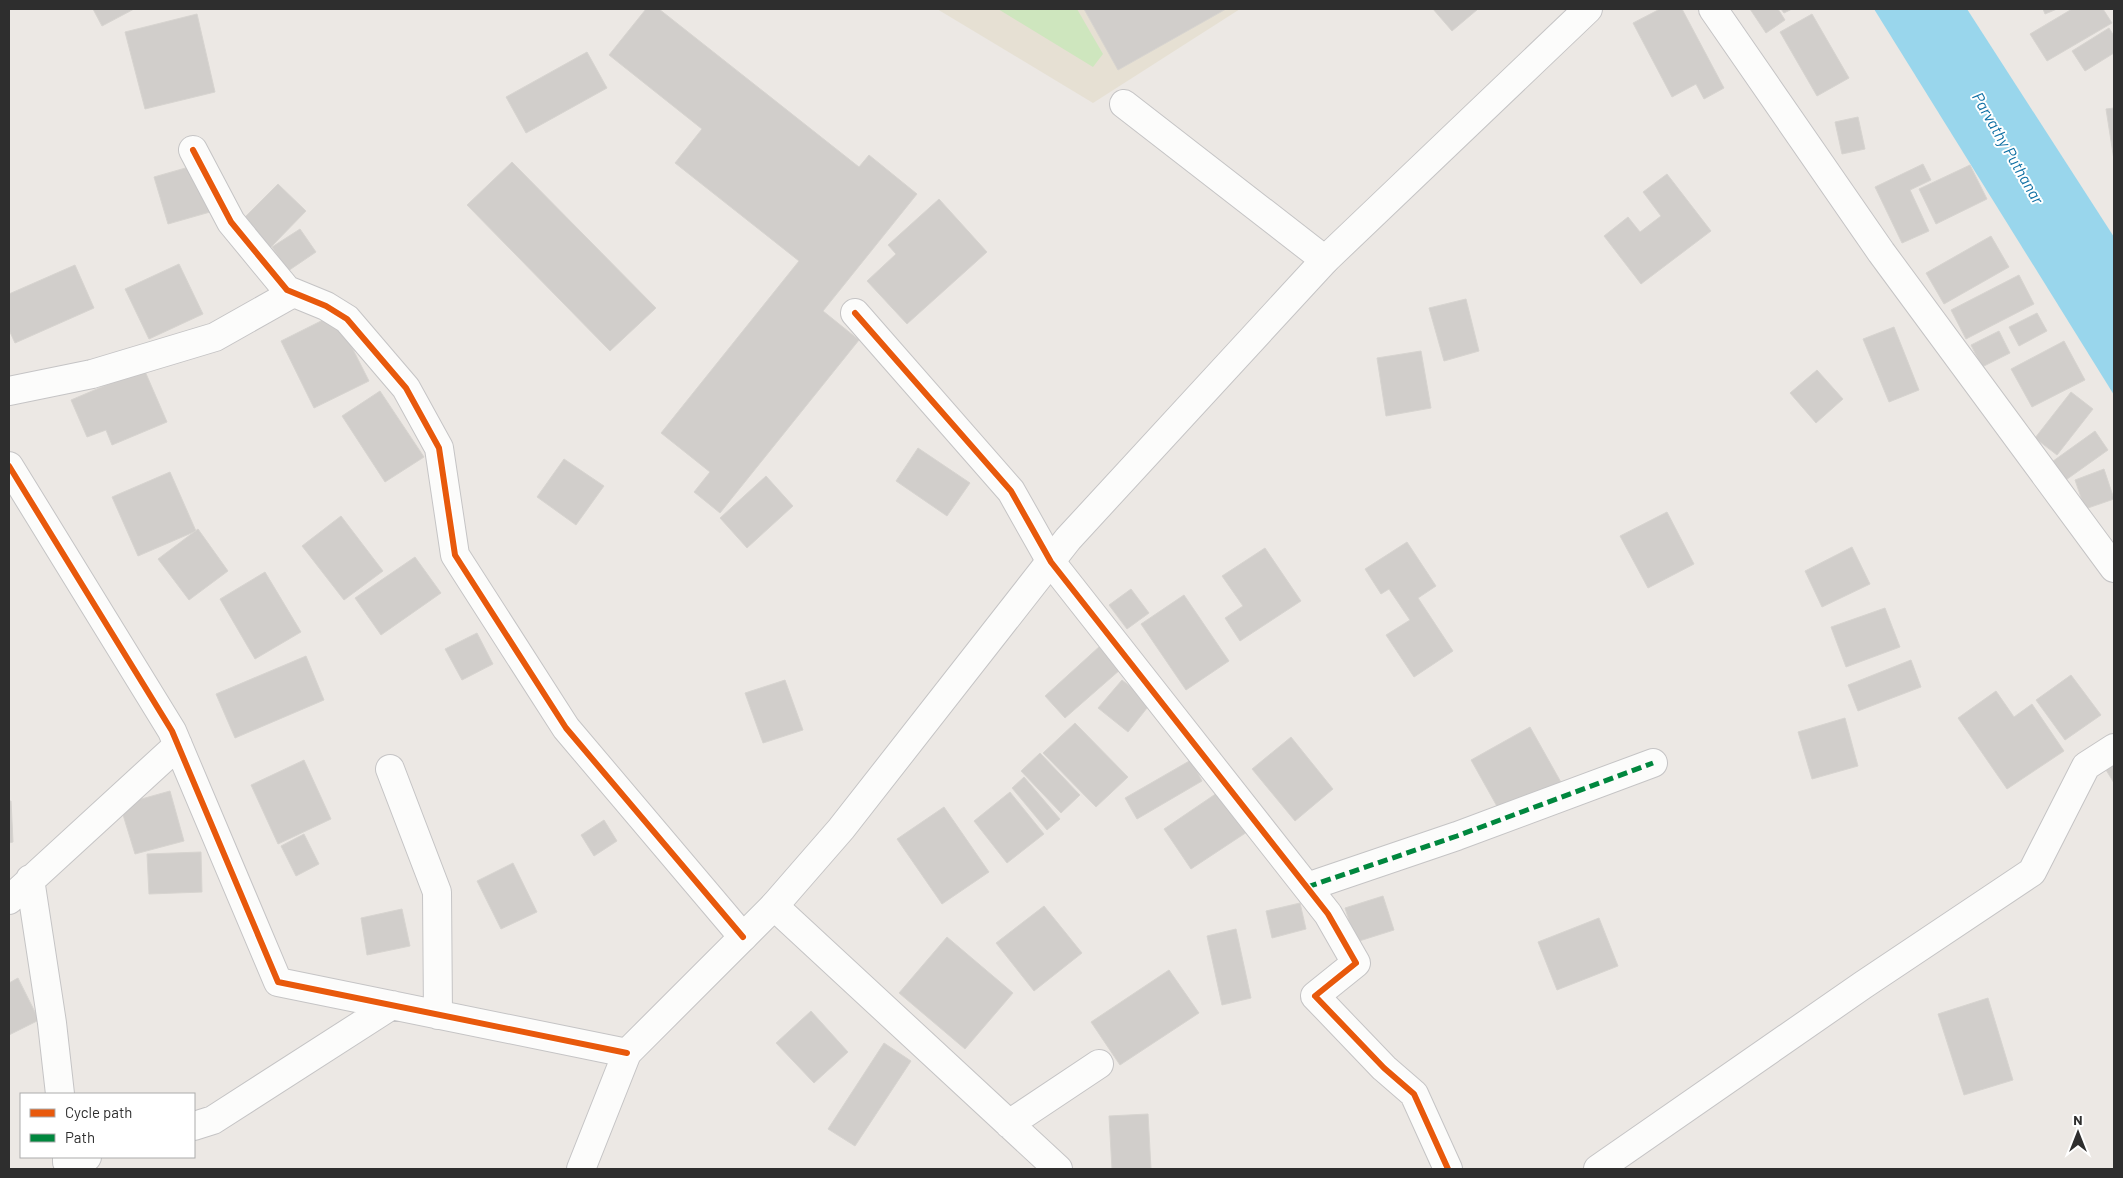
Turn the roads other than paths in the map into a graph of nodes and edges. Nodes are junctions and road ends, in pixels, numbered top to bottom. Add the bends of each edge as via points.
1 (1588, 9) edge
2 (1713, 9) edge
3 (1124, 104) dead end
4 (193, 150) dead end
5 (1325, 260) junction
6 (293, 292) junction
7 (855, 313) dead end
8 (9, 391) edge
9 (9, 466) edge
10 (1051, 562) junction
11 (2114, 568) edge
12 (178, 745) junction
13 (2114, 748) edge
14 (1653, 763) dead end
15 (390, 769) dead end
16 (30, 879) junction
17 (1307, 887) junction
18 (9, 900) edge
19 (774, 906) junction
20 (743, 937) junction
21 (392, 1005) junction
22 (438, 1015) junction
23 (627, 1053) junction
24 (1100, 1064) dead end
25 (60, 1093) edge
26 (1009, 1124) junction
27 (195, 1126) edge
28 (67, 1158) edge
29 (83, 1158) edge
30 (581, 1169) edge
31 (1058, 1169) edge
32 (1448, 1169) edge
33 (1598, 1169) edge

1 - 5 street
2 - 11 street via 1881,252
3 - 5 street
4 - 6 street via 231,222 287,290
5 - 10 street via 1068,539
6 - 8 street via 215,337 92,374
6 - 20 street via 326,306 347,320 406,388 439,448 455,555 566,728
7 - 10 street via 1011,491
9 - 12 street
10 - 17 street
10 - 19 street via 841,829
12 - 16 street
12 - 21 street via 278,982
13 - 33 street via 2086,766 2032,872
14 - 17 street via 1457,836
15 - 22 street via 437,892
16 - 18 street
16 - 25 street
17 - 32 street via 1328,914 1356,963 1315,996 1384,1068 1414,1094
19 - 20 street
19 - 26 street
20 - 23 street
21 - 22 street
21 - 27 street via 213,1120
22 - 23 street
23 - 30 street
24 - 26 street
26 - 31 street
28 - 29 street via 68,1162

